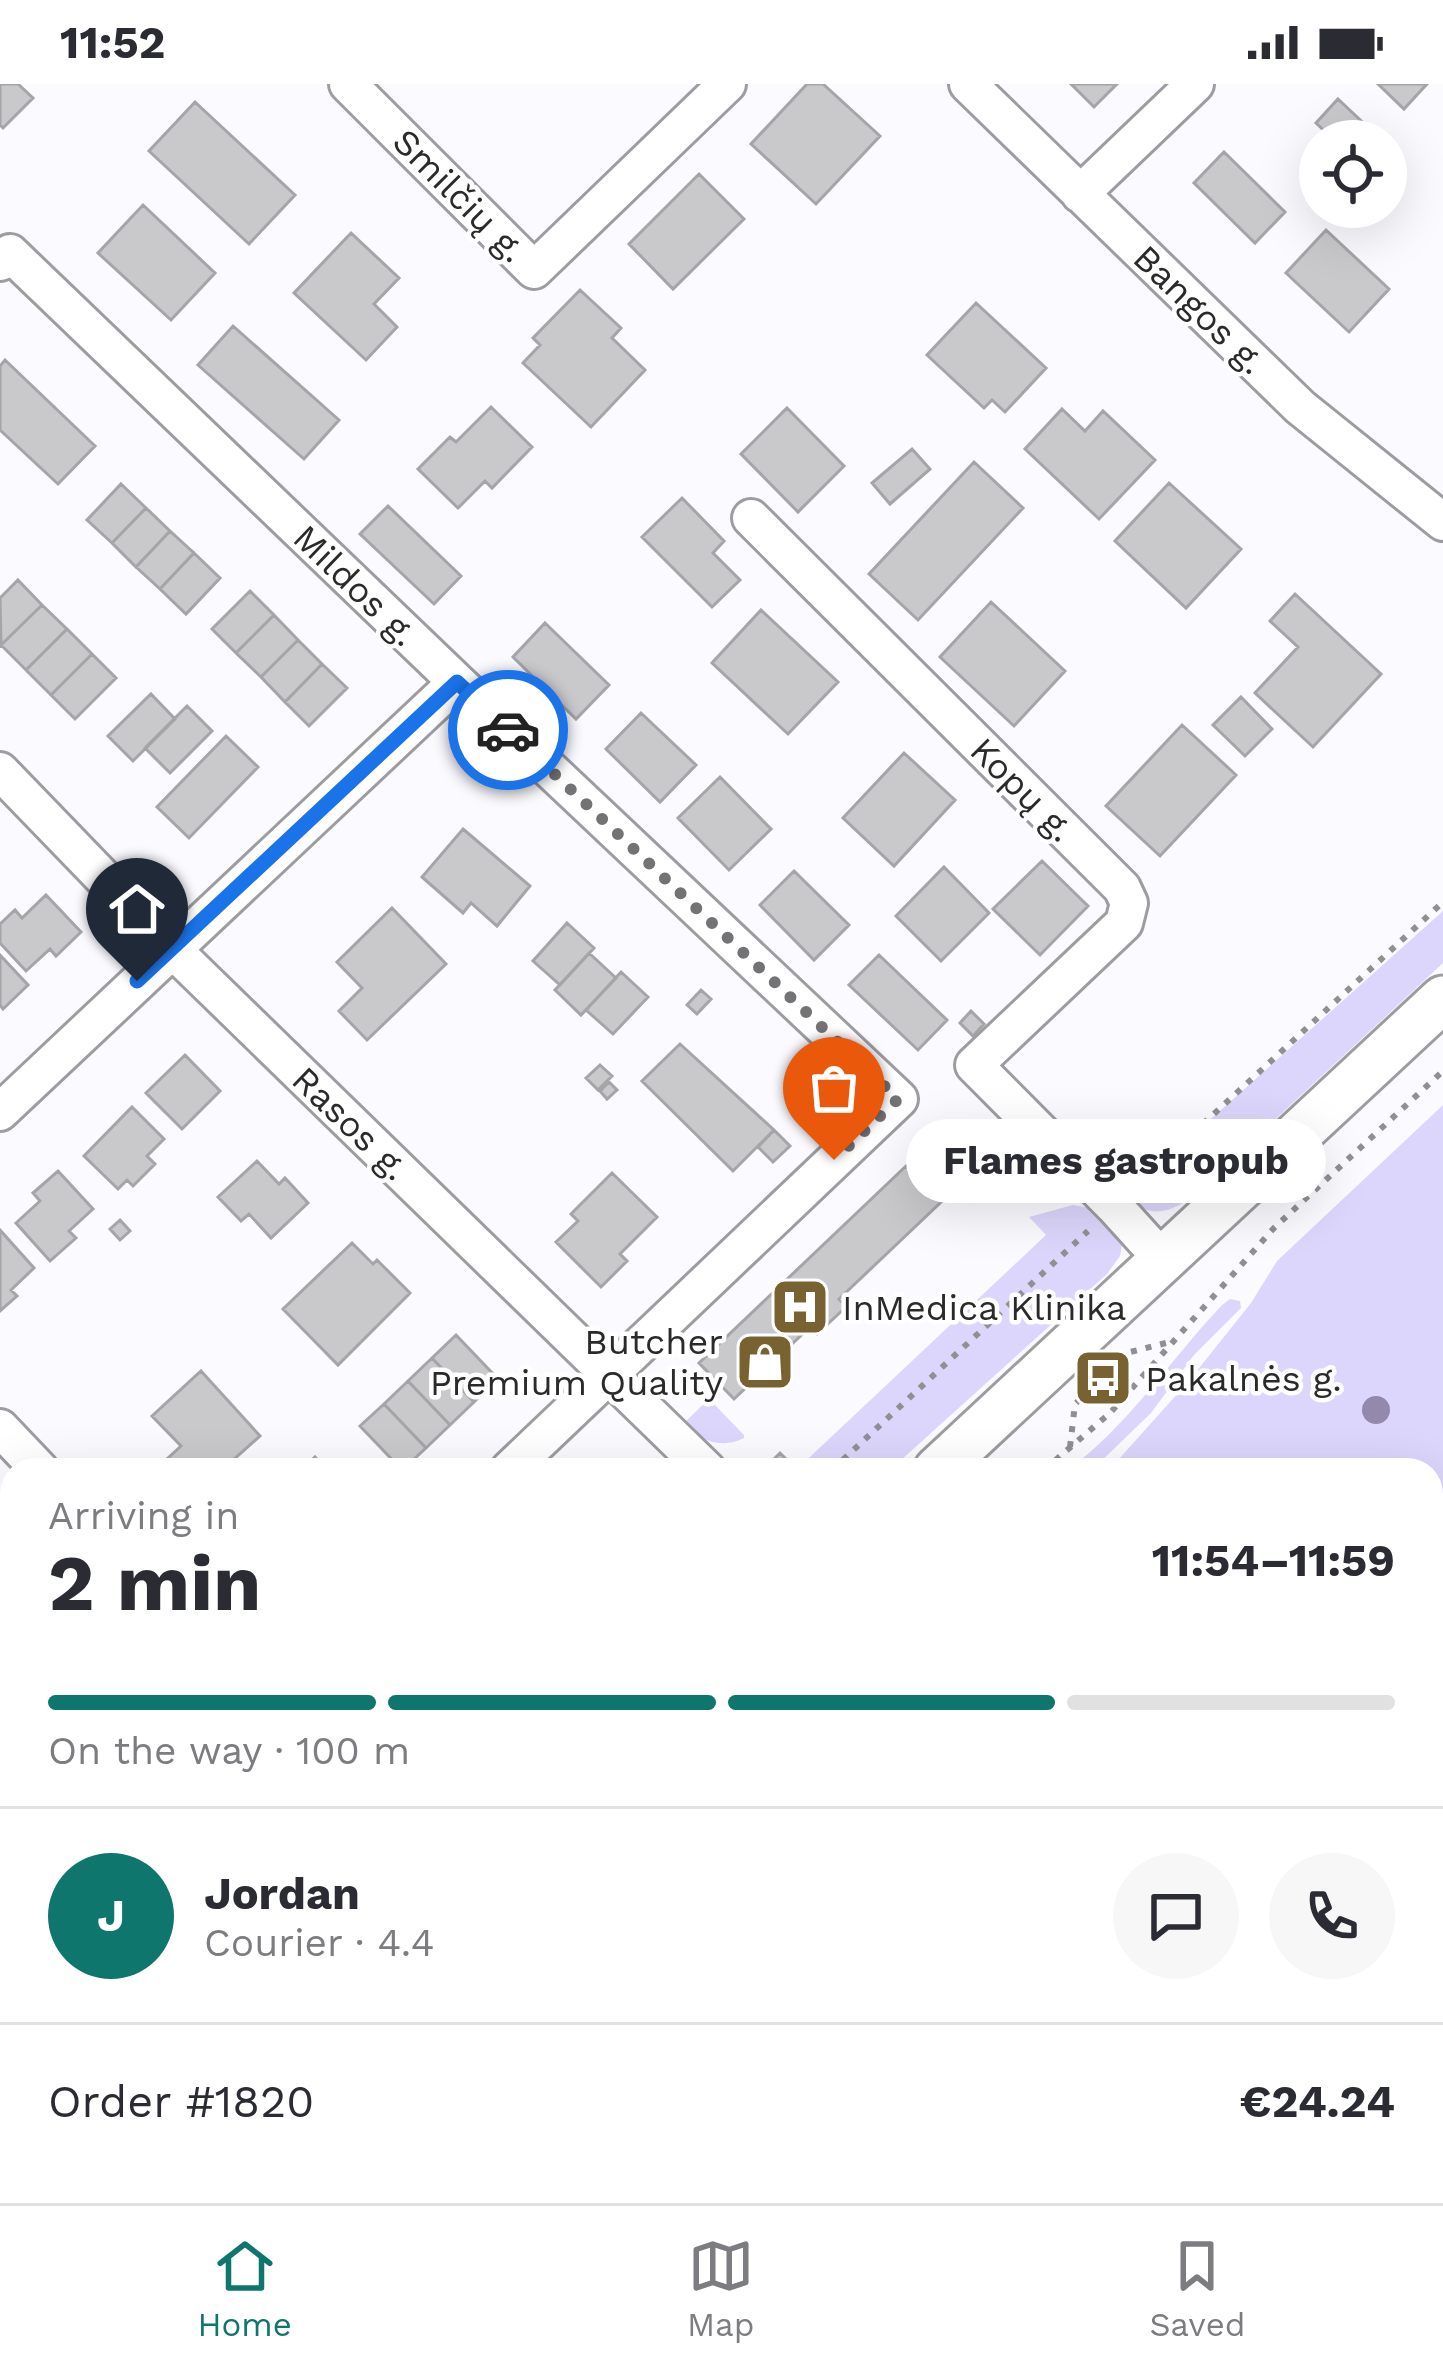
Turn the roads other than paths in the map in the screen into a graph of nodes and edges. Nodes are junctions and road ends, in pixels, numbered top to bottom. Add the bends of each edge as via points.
1 (348, 84) edge
2 (727, 84) edge
3 (968, 84) edge
4 (1196, 84) edge
5 (1080, 194) junction
6 (0, 262) edge
7 (751, 518) dead end
8 (1443, 522) edge
9 (457, 682) junction
10 (0, 771) edge
11 (172, 948) junction
12 (1443, 999) edge
13 (0, 1112) edge
14 (1163, 1260) junction
15 (610, 1376) junction
16 (0, 1428) edge
17 (29, 1458) edge
18 (522, 1458) edge
19 (695, 1458) edge
20 (950, 1458) edge

1 - 2 street, Smilčių g. via 534,270
3 - 5 street, Bangos g.
4 - 5 street
5 - 8 street, Bangos g. via 1300,406
6 - 9 street, Mildos g. via 10,253
7 - 14 street, Kopų g. via 1122,888 1129,903 1124,923 974,1066
9 - 11 street
9 - 15 street, Mildos g. via 898,1099
10 - 11 street, Rasos g.
11 - 13 street
11 - 15 street, Rasos g.
12 - 14 main road
14 - 20 main road
15 - 18 street, Mildos g.
15 - 19 street, Rasos g.
16 - 17 street

